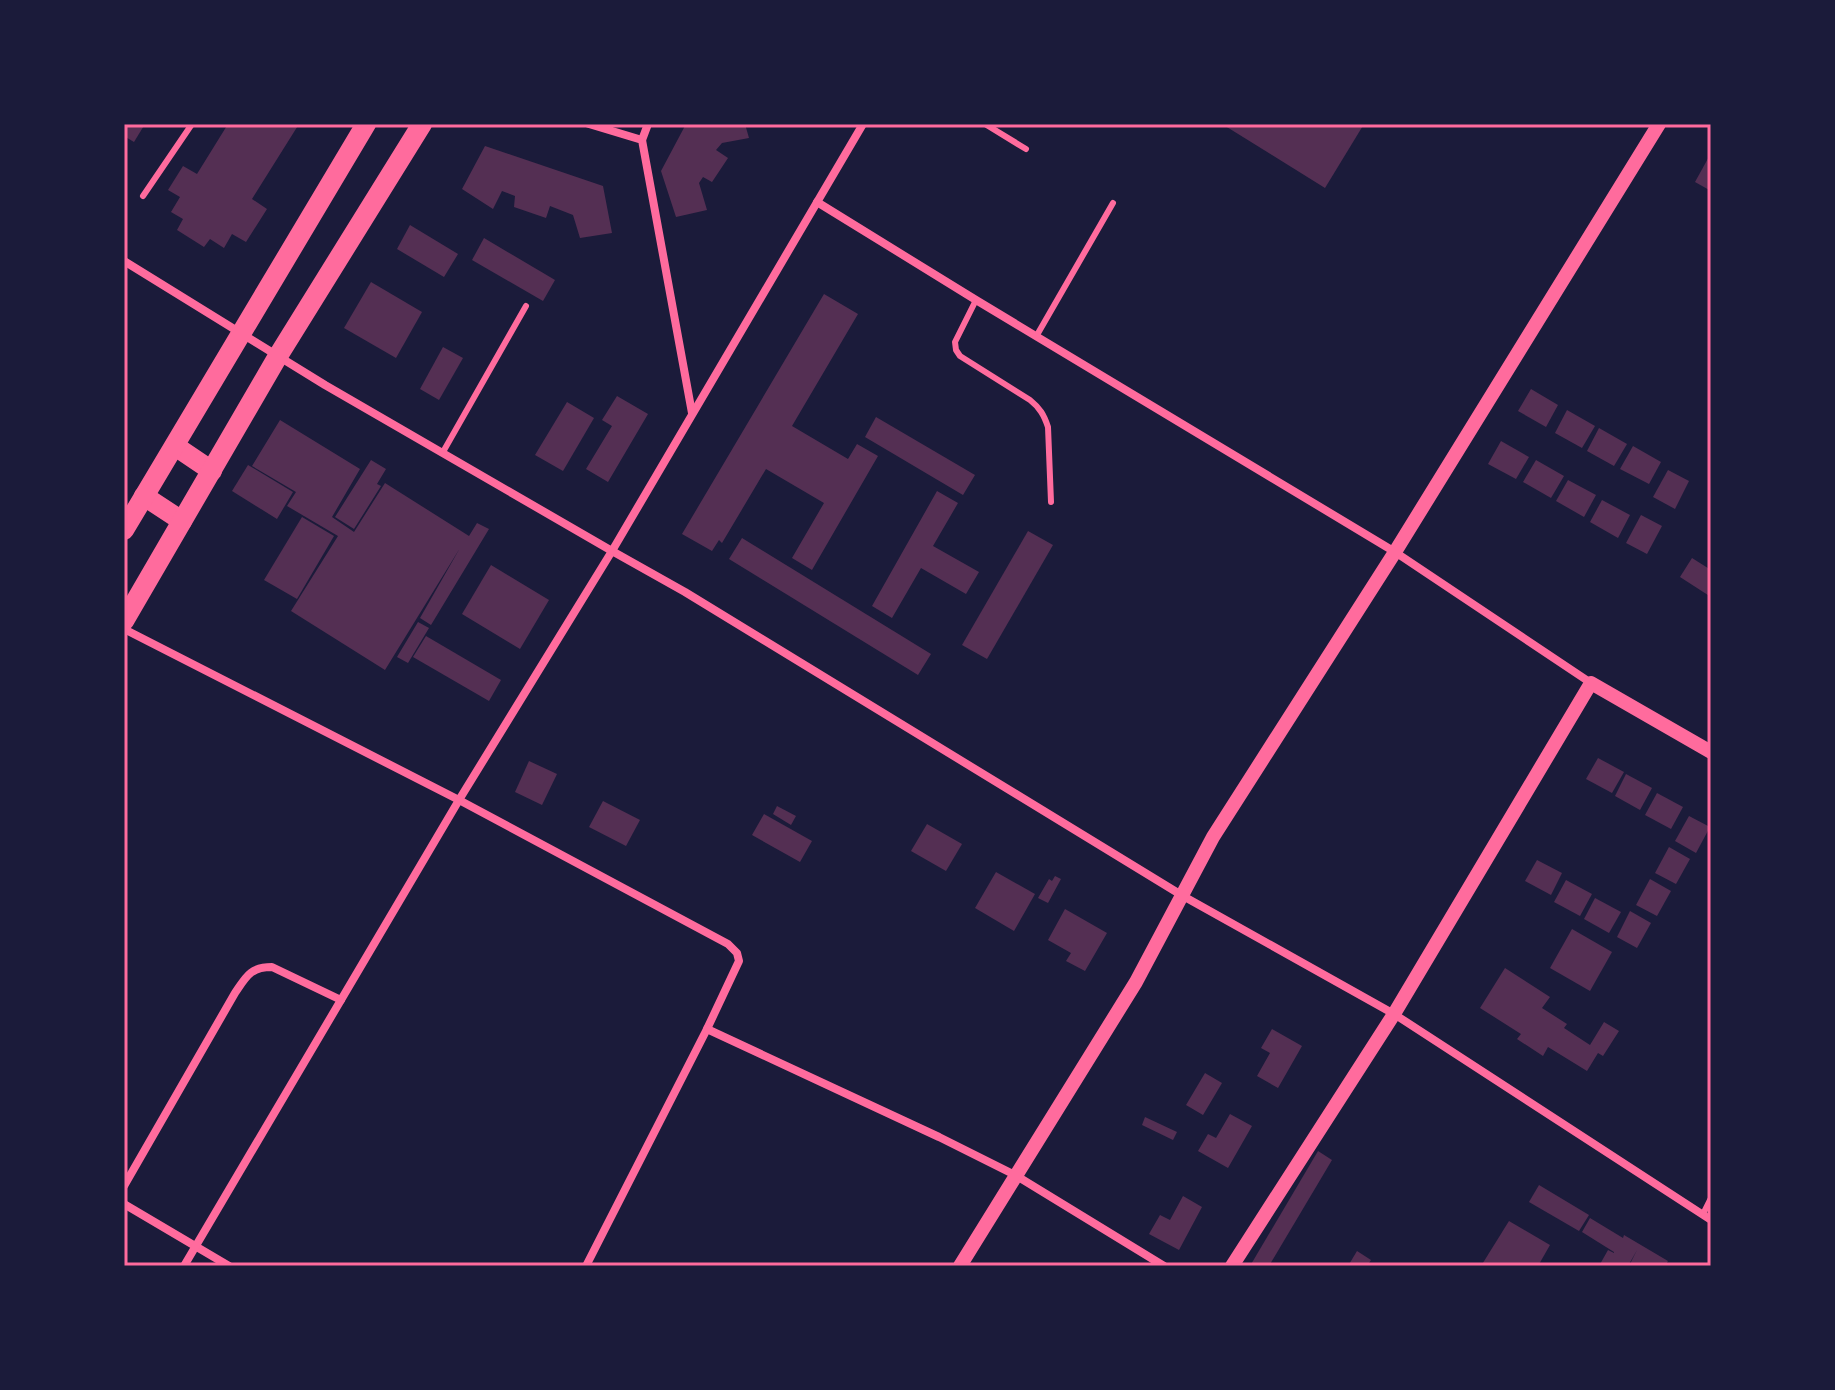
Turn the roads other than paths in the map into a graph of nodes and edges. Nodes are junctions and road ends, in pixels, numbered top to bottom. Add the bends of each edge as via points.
1 (192, 124) edge
2 (366, 124) edge
3 (422, 124) edge
4 (589, 124) edge
5 (648, 124) edge
6 (863, 124) edge
7 (985, 124) edge
8 (1659, 124) edge
9 (642, 140) junction
10 (1026, 149) dead end
11 (143, 196) dead end
12 (817, 202) junction
13 (1113, 203) dead end
14 (124, 261) edge
15 (976, 300) junction
16 (526, 306) dead end
17 (241, 333) junction
18 (1037, 335) junction
19 (278, 356) junction
20 (692, 413) junction
21 (175, 446) junction
22 (443, 452) junction
23 (212, 471) junction
24 (144, 496) junction
25 (1051, 502) dead end
26 (182, 521) junction
27 (124, 530) edge
28 (612, 551) junction
29 (1395, 552) junction
30 (124, 621) edge
31 (124, 629) edge
32 (1591, 683) junction
33 (1711, 752) edge
34 (459, 800) junction
35 (1183, 896) junction
36 (341, 1000) junction
37 (1394, 1014) junction
38 (707, 1029) junction
39 (1015, 1175) junction
40 (124, 1186) edge
41 (1711, 1198) edge
42 (124, 1204) edge
43 (1707, 1217) edge
44 (196, 1247) junction
45 (184, 1266) edge
46 (229, 1266) edge
47 (586, 1266) edge
48 (960, 1266) edge
49 (1164, 1266) edge
50 (1232, 1266) edge

1 - 11 lane
2 - 17 main road
3 - 19 main road
4 - 9 street
5 - 9 street
6 - 12 street
7 - 10 lane
8 - 29 street
9 - 20 street
12 - 15 street
12 - 20 street
13 - 18 lane
14 - 17 street
15 - 18 street
15 - 25 lane via 956,350 1039,407 1048,427
16 - 22 lane
17 - 19 street
17 - 21 main road
18 - 29 street
19 - 22 street
19 - 23 main road
20 - 28 street
21 - 23 main road
21 - 24 main road
22 - 28 street
23 - 26 main road
24 - 26 main road
24 - 27 main road
26 - 30 main road
28 - 34 street
28 - 35 street
29 - 32 street
29 - 35 street via 1213,837
31 - 34 street
32 - 33 street
32 - 37 street
34 - 36 street
34 - 38 street via 728,944 739,961
35 - 37 street
35 - 39 street via 1136,982
36 - 40 street via 272,967 249,973
36 - 44 street
37 - 43 street
37 - 50 street
38 - 39 street
38 - 47 street
39 - 48 street
39 - 49 street
41 - 43 lane
42 - 44 street
44 - 45 street
44 - 46 street

